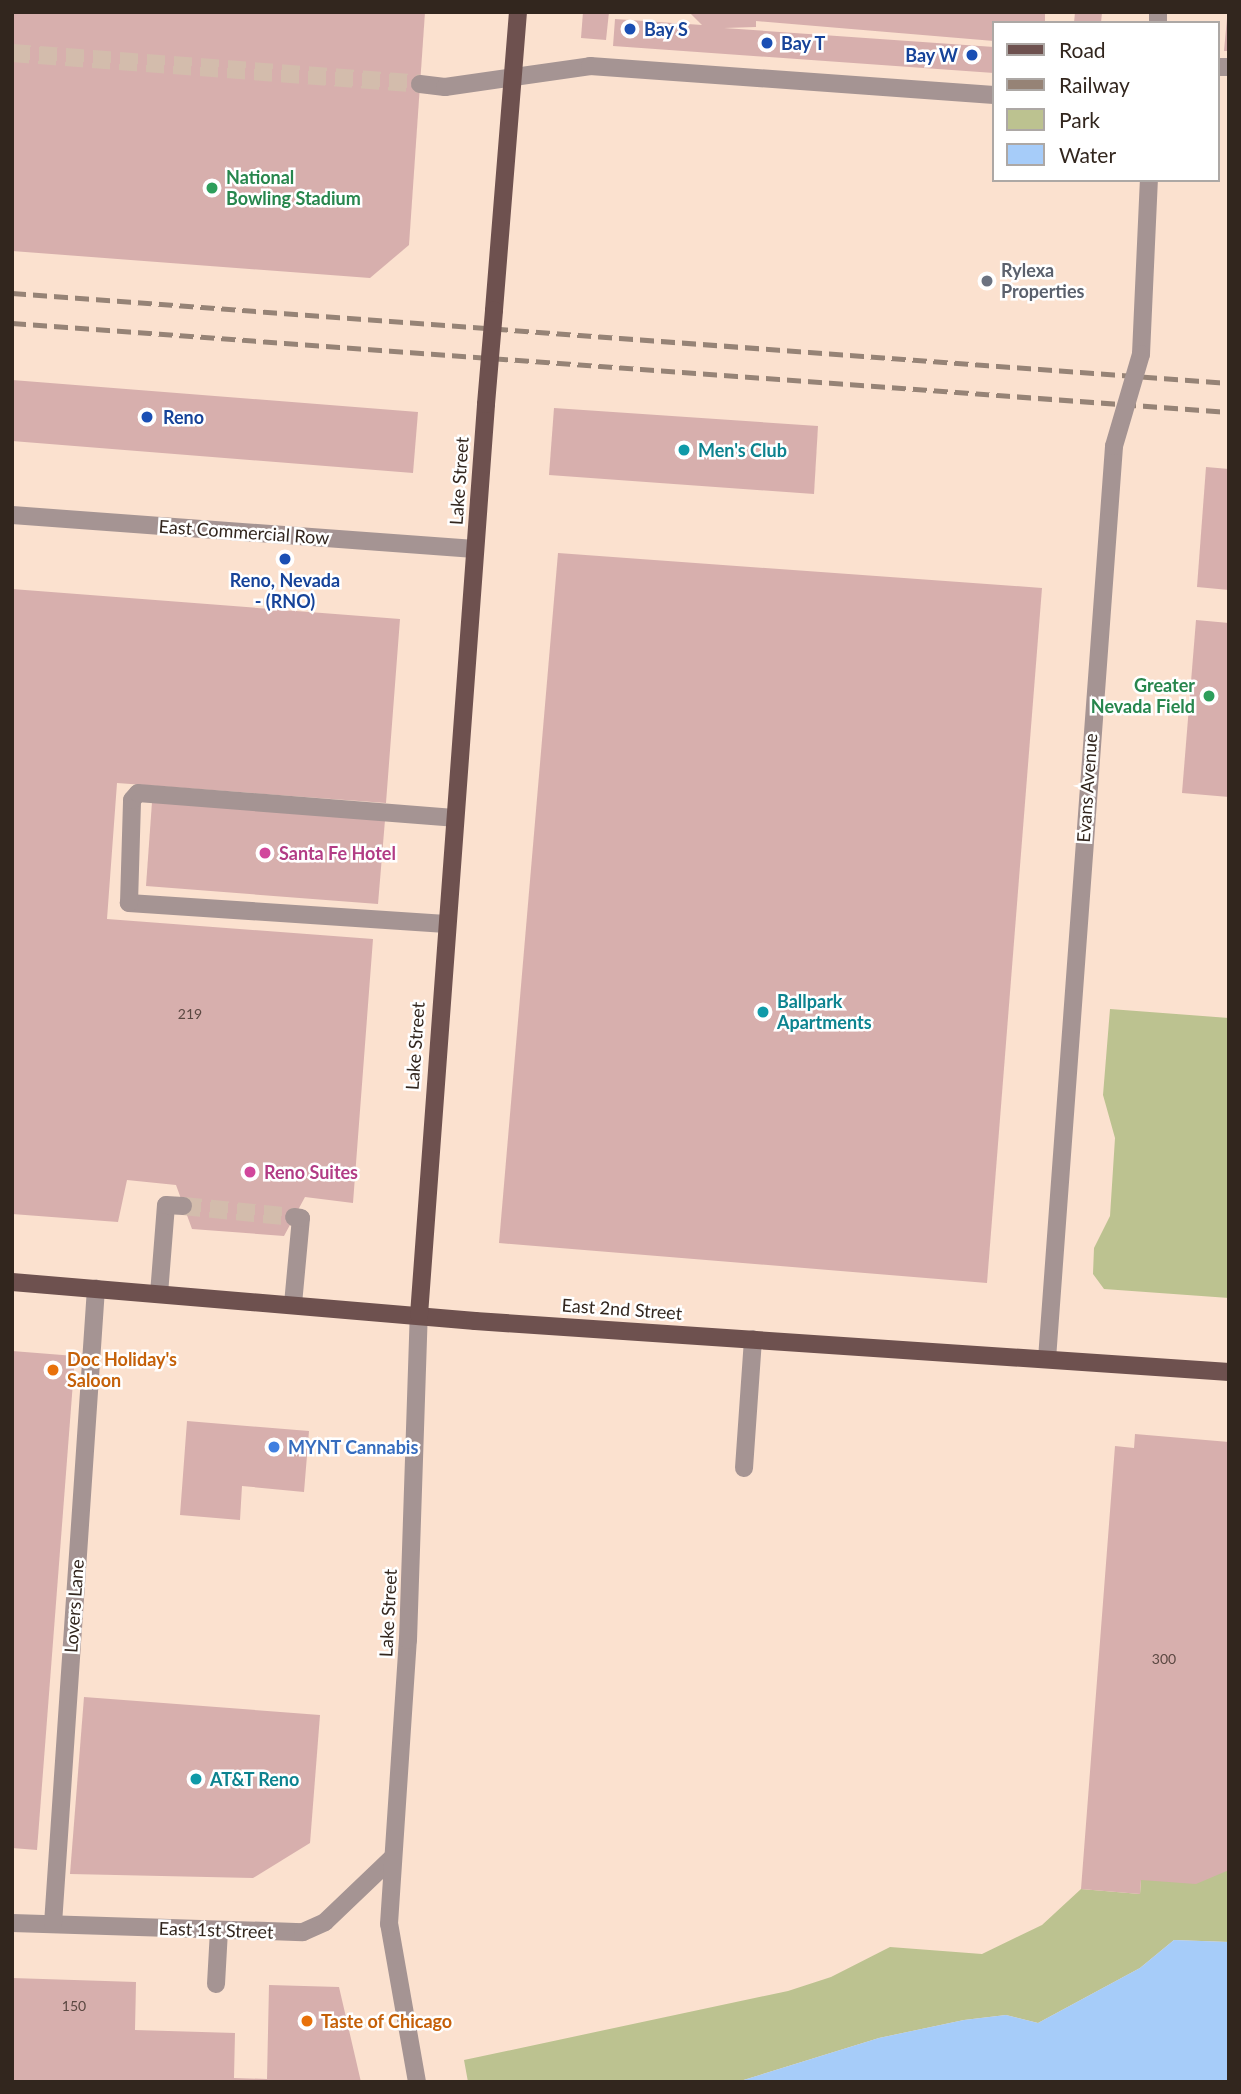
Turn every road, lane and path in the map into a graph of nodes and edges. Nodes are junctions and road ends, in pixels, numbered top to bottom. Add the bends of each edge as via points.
1 (518, 12) edge
2 (513, 78) junction
3 (420, 84) tunnel mouth
4 (992, 95) edge
5 (1149, 182) edge
6 (12, 515) edge
7 (475, 548) junction
8 (454, 818) junction
9 (446, 924) junction
10 (183, 1206) dead end
11 (294, 1217) dead end
12 (12, 1282) edge
13 (96, 1288) junction
14 (159, 1294) junction
15 (293, 1304) junction
16 (419, 1315) junction
17 (753, 1339) junction
18 (1047, 1359) junction
19 (1229, 1372) edge
20 (744, 1468) dead end
21 (392, 1858) junction
22 (12, 1923) edge
23 (53, 1924) junction
24 (219, 1930) junction
25 (216, 1984) dead end
26 (418, 2082) edge

1 - 2 main road, Lake Street
2 - 3 street via 445,87
2 - 4 street via 590,66
2 - 7 main road, Lake Street, bridge
5 - 18 street, Evans Avenue, bridge via 1141,354 1114,446
6 - 7 street, East Commercial Row
7 - 8 main road, Lake Street
8 - 9 main road, Lake Street
8 - 9 street via 138,793 132,800 129,902
9 - 16 main road, Lake Street
10 - 14 street via 166,1205
11 - 15 street via 301,1218
12 - 13 main road, East 2nd Street
13 - 14 main road, East 2nd Street
13 - 23 street, Lovers Lane
14 - 15 main road, East 2nd Street
15 - 16 main road, East 2nd Street
16 - 17 main road, East 2nd Street
16 - 21 street, Lake Street via 409,1628
17 - 18 main road, East 2nd Street
17 - 20 street
18 - 19 main road, East 2nd Street
21 - 24 street, East 1st Street via 315,1928 303,1932
21 - 26 street, Lake Street via 389,1924
22 - 23 street, East 1st Street
23 - 24 street, East 1st Street
24 - 25 street

